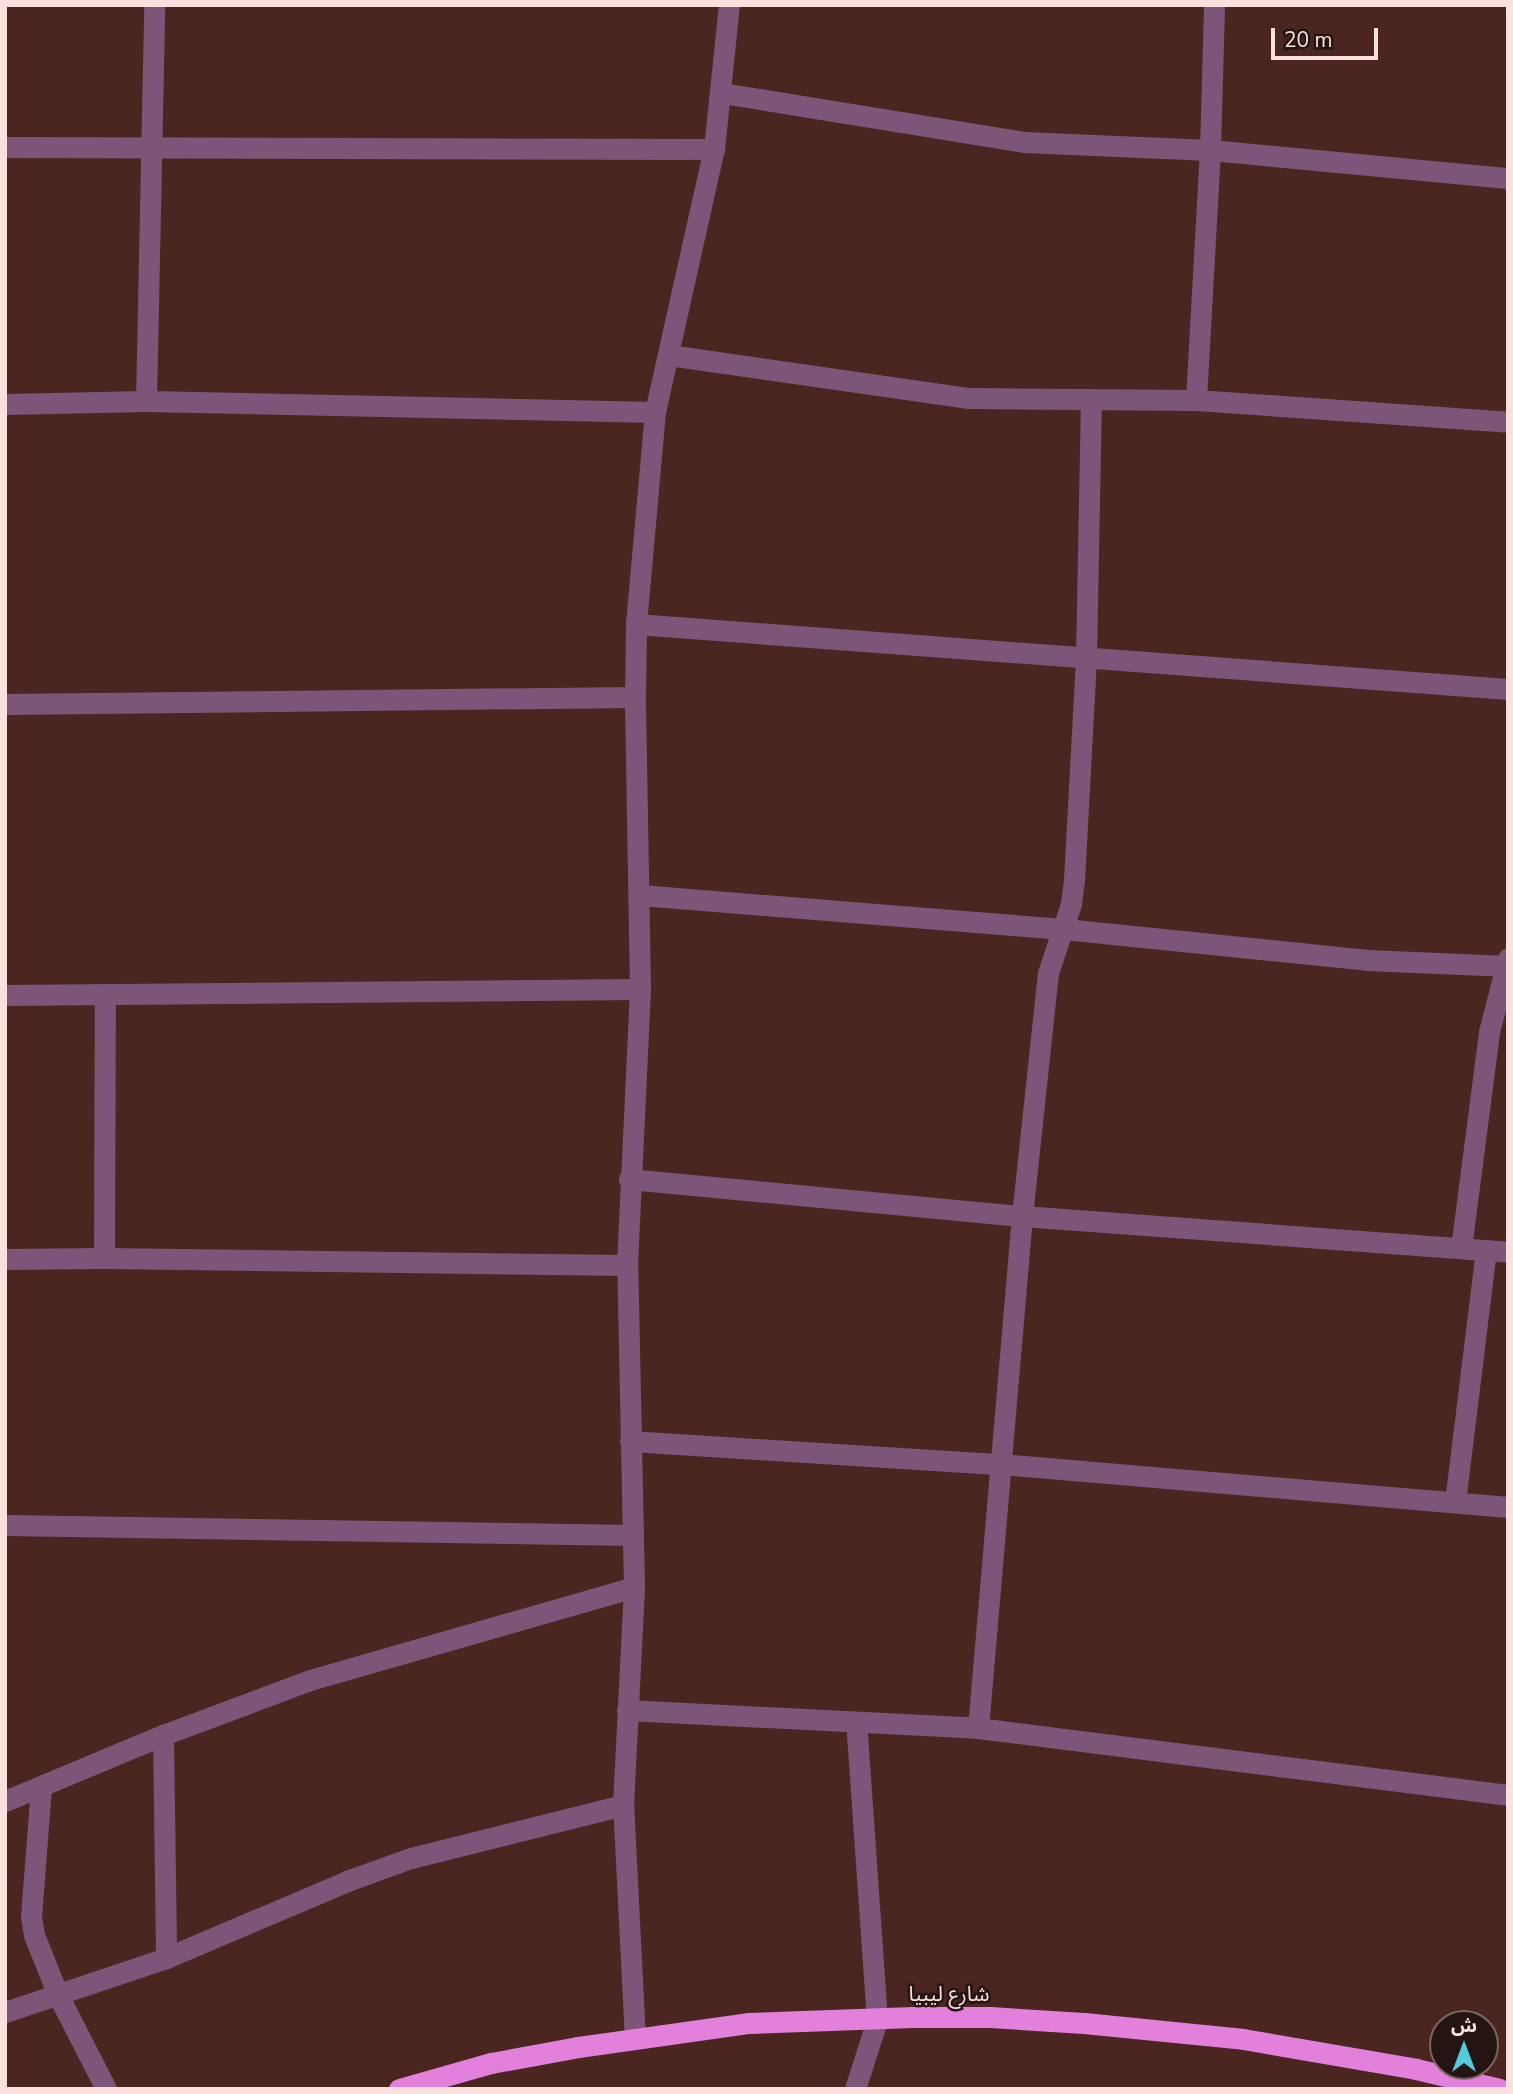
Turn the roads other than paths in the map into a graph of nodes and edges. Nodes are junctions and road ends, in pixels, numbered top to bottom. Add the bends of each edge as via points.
1 (154, 5) edge
2 (729, 5) edge
3 (1214, 5) edge
4 (722, 93) junction
5 (149, 146) junction
6 (5, 147) edge
7 (714, 149) junction
8 (1210, 150) junction
9 (1508, 178) edge
10 (669, 355) junction
11 (1196, 400) junction
12 (146, 401) junction
13 (1091, 401) junction
14 (5, 404) edge
15 (655, 412) junction
16 (1508, 422) edge
17 (636, 624) junction
18 (1087, 658) junction
19 (1508, 689) edge
20 (635, 697) junction
21 (5, 704) edge
22 (640, 895) junction
23 (1064, 929) junction
24 (1507, 964) edge
25 (640, 989) junction
26 (105, 994) junction
27 (5, 995) edge
28 (629, 1179) junction
29 (1022, 1216) junction
30 (1461, 1248) junction
31 (1486, 1250) junction
32 (1508, 1252) edge
33 (104, 1258) junction
34 (5, 1259) edge
35 (627, 1265) junction
36 (630, 1441) junction
37 (1000, 1464) junction
38 (1455, 1502) junction
39 (1508, 1507) edge
40 (5, 1525) edge
41 (633, 1535) junction
42 (634, 1587) junction
43 (627, 1710) junction
44 (856, 1723) junction
45 (978, 1728) junction
46 (163, 1735) junction
47 (41, 1787) junction
48 (1508, 1795) edge
49 (5, 1801) edge
50 (623, 1805) junction
51 (166, 1958) junction
52 (58, 1995) junction
53 (5, 2012) edge
54 (877, 2020) junction
55 (635, 2039) junction
56 (106, 2089) edge
57 (399, 2089) edge
58 (855, 2089) edge
59 (1500, 2089) edge

1 - 5 street
2 - 4 street
3 - 8 street
4 - 7 street
4 - 8 street via 1024,142
5 - 6 street
5 - 7 street
5 - 12 street
7 - 10 street
8 - 9 street
8 - 11 street
10 - 13 street via 958,397
10 - 15 street
11 - 13 street
11 - 16 street
12 - 14 street
12 - 15 street
13 - 18 street
15 - 17 street
17 - 18 street
17 - 20 street
18 - 19 street
18 - 23 street via 1074,880
20 - 21 street
20 - 22 street
22 - 23 street
22 - 25 street
23 - 24 street via 1367,960
23 - 29 street via 1048,973
24 - 30 street via 1489,1032
25 - 26 street
25 - 28 street
26 - 27 street
26 - 33 street
28 - 29 street
28 - 35 street
29 - 30 street
29 - 37 street
30 - 31 street
31 - 32 street
31 - 38 street
33 - 34 street
33 - 35 street
35 - 36 street
36 - 37 street
36 - 41 street
37 - 38 street
37 - 45 street
38 - 39 street
40 - 41 street
41 - 42 street
42 - 43 street
42 - 46 street via 310,1680
43 - 44 street
43 - 50 street
44 - 45 street
44 - 54 street
45 - 48 street
46 - 47 street
46 - 51 street
47 - 49 street
47 - 52 street via 31,1916
50 - 51 street via 411,1858
50 - 55 street
51 - 52 street
52 - 53 street
52 - 56 street
54 - 55 highway, شارع ليبيا via 749,2023
54 - 58 street
54 - 59 highway, شارع ليبيا via 989,2017 1243,2039 1416,2069
55 - 57 highway, شارع ليبيا via 491,2063

